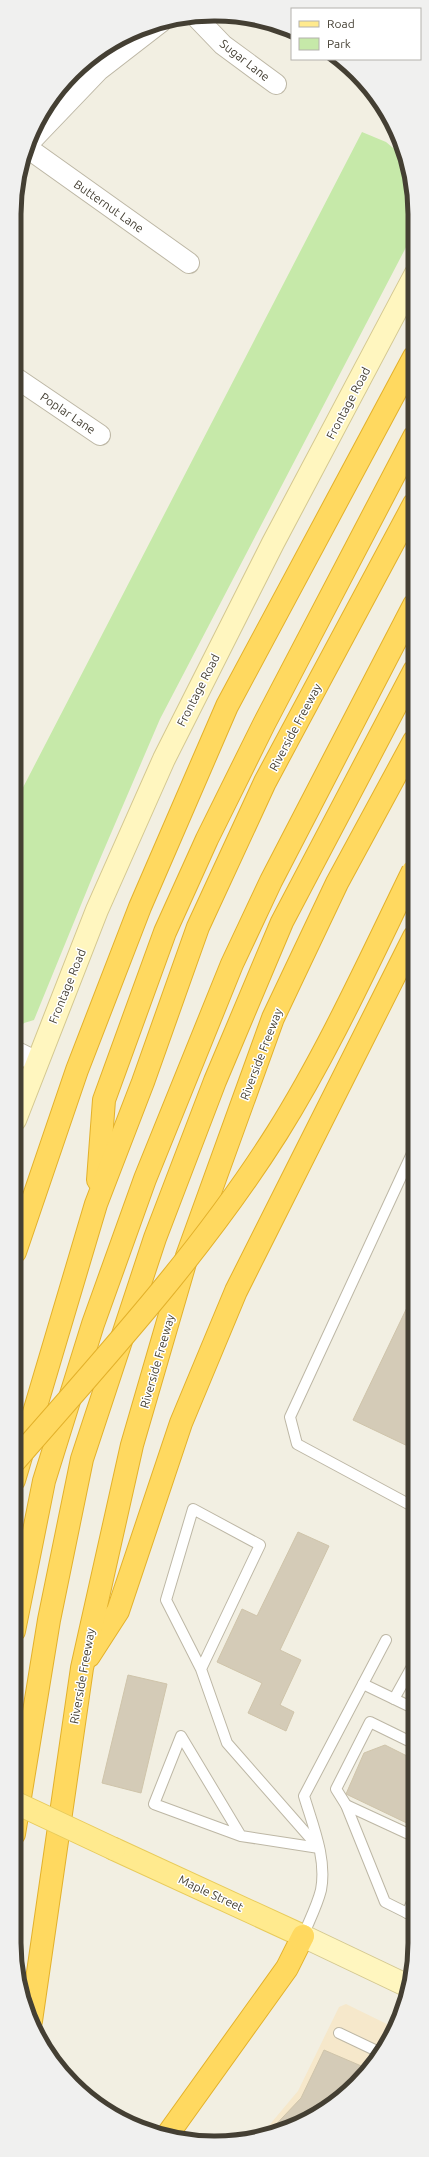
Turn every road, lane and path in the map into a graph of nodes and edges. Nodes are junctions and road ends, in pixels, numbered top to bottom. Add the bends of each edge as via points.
1 (201, 21) edge
2 (146, 33) edge
3 (276, 84) dead end
4 (40, 132) edge
5 (32, 151) edge
6 (189, 263) dead end
7 (408, 286) edge
8 (408, 368) edge
9 (21, 381) edge
10 (100, 435) dead end
11 (408, 448) edge
12 (408, 515) edge
13 (408, 617) edge
14 (408, 682) edge
15 (408, 752) edge
16 (408, 882) edge
17 (408, 949) edge
18 (21, 1054) edge
19 (37, 1062) junction
20 (21, 1104) edge
21 (408, 1162) edge
22 (96, 1204) junction
23 (21, 1234) edge
24 (21, 1454) edge
25 (21, 1456) edge
26 (408, 1504) edge
27 (21, 1596) edge
28 (386, 1640) dead end
29 (82, 1668) junction
30 (201, 1669) junction
31 (408, 1674) edge
32 (363, 1684) junction
33 (394, 1699) junction
34 (408, 1705) edge
35 (408, 1740) edge
36 (21, 1791) edge
37 (21, 1805) edge
38 (346, 1805) junction
39 (408, 1834) edge
40 (241, 1836) junction
41 (319, 1848) junction
42 (408, 1913) edge
43 (303, 1936) junction
44 (403, 1984) edge
45 (33, 2009) edge
46 (339, 2033) dead end
47 (375, 2050) edge
48 (171, 2131) edge

1 - 3 street, Sugar Lane via 223,45
2 - 4 street via 99,70
5 - 6 street, Butternut Lane
7 - 19 main road, Frontage Road via 164,758 97,910
8 - 23 highway via 224,713 140,907 77,1070
9 - 10 street, Poplar Lane
11 - 22 highway via 206,839 166,932 104,1100
12 - 22 highway, Riverside Freeway via 265,782 198,927
13 - 27 highway via 271,881 232,964 148,1172 93,1324 44,1481
14 - 36 highway via 282,922 215,1080 155,1238 82,1459 49,1620
15 - 29 highway, Riverside Freeway via 337,883 273,1018 187,1256 132,1445
16 - 24 highway, bridge via 312,1073 244,1182 174,1276
17 - 29 highway via 236,1291 181,1423 118,1611
18 - 19 street
19 - 20 main road, Frontage Road
21 - 26 lane via 290,1417 297,1444
22 - 25 highway, Riverside Freeway
28 - 32 lane
29 - 45 highway, Riverside Freeway
30 - 30 lane via 260,1545 193,1509 166,1600
30 - 41 lane via 227,1743
31 - 33 lane
32 - 33 lane
32 - 41 lane via 304,1796
33 - 34 lane
35 - 38 lane via 370,1722 336,1789
37 - 43 main road, Maple Street, bridge
38 - 39 lane
38 - 42 lane via 385,1902
40 - 40 lane via 154,1804 181,1736 205,1776
40 - 41 lane
41 - 43 lane via 321,1890
43 - 44 main road, Maple Street
43 - 48 highway via 287,1968
46 - 47 lane

